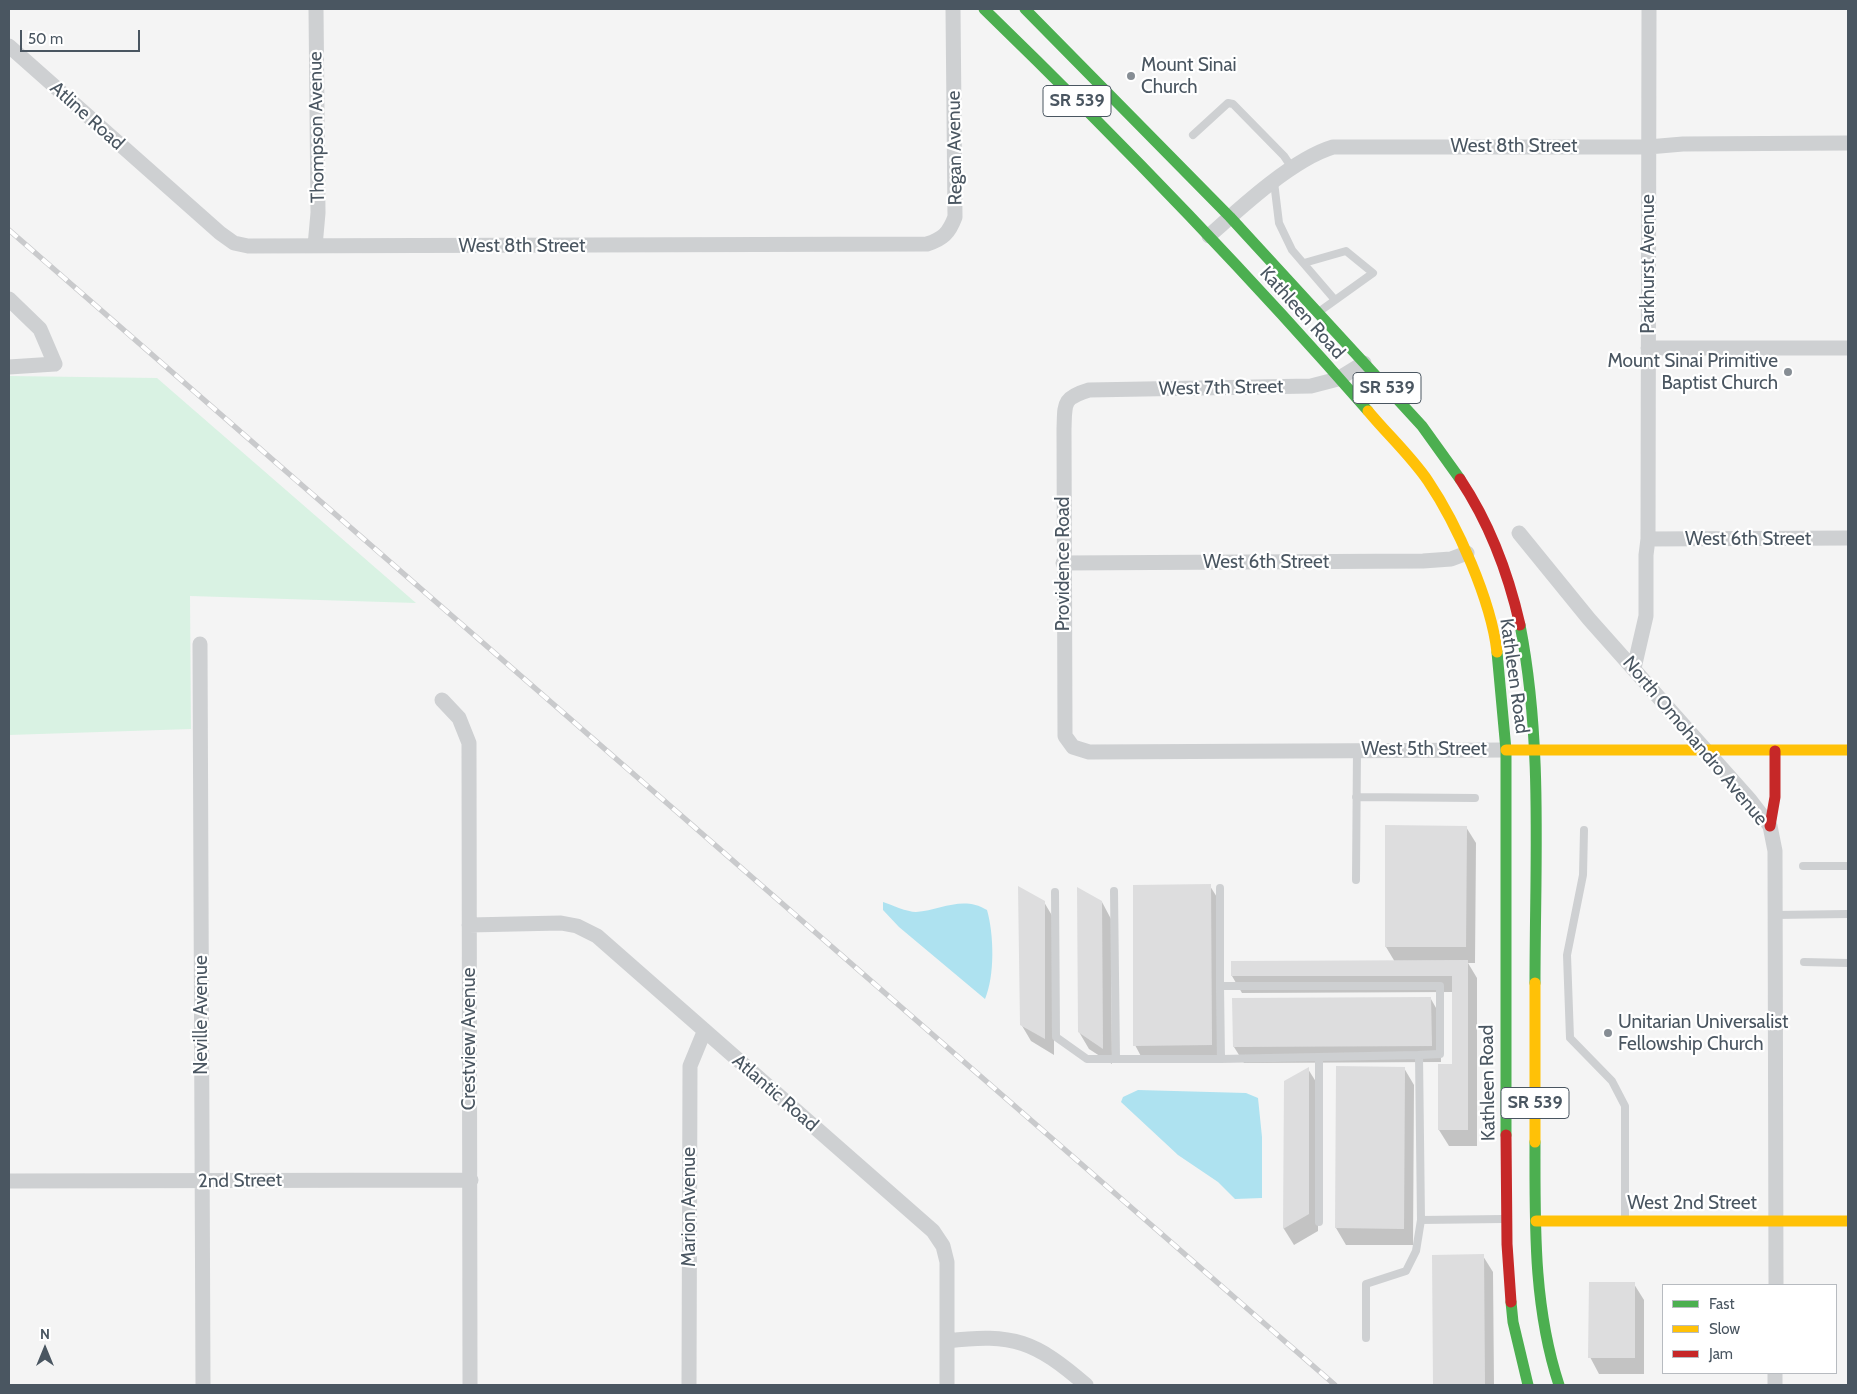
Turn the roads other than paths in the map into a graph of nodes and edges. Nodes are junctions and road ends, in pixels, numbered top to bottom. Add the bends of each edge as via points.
1 (316, 9) edge
2 (953, 9) edge
3 (984, 9) edge
4 (1025, 9) edge
5 (1649, 9) edge
6 (1012, 11) dead end
7 (9, 46) edge
8 (1111, 96) junction
9 (1193, 135) dead end
10 (1848, 143) edge
11 (1648, 147) junction
12 (1292, 168) junction
13 (1274, 182) junction
14 (166, 186) joint
15 (1230, 217) junction
16 (1209, 236) junction
17 (900, 244) joint
18 (316, 246) junction
19 (1292, 250) junction
20 (1278, 260) junction
21 (1304, 263) junction
22 (9, 299) edge
23 (1335, 300) junction
24 (1318, 312) junction
25 (1648, 348) junction
26 (1848, 348) edge
27 (1364, 363) junction
28 (9, 367) edge
29 (1338, 379) junction
30 (1073, 395) joint
31 (1519, 533) dead end
32 (1848, 538) edge
33 (1648, 539) junction
34 (1467, 553) junction
35 (1064, 562) junction
36 (200, 644) dead end
37 (1634, 668) junction
38 (442, 700) dead end
39 (1065, 736) joint
40 (1357, 749) junction
41 (1506, 750) junction
42 (1848, 750) edge
43 (1535, 751) junction
44 (1705, 751) junction
45 (1775, 751) junction
46 (1356, 797) junction
47 (1475, 798) dead end
48 (1770, 826) junction
49 (1584, 830) dead end
50 (1803, 866) dead end
51 (1848, 866) edge
52 (1356, 880) dead end
53 (1220, 888) dead end
54 (1114, 891) dead end
55 (1055, 892) dead end
56 (1848, 914) edge
57 (1775, 915) junction
58 (469, 925) junction
59 (1804, 962) dead end
60 (1848, 963) edge
61 (1220, 986) junction
62 (704, 1032) junction
63 (1419, 1056) junction
64 (1318, 1057) junction
65 (1116, 1059) junction
66 (1221, 1059) junction
67 (1505, 1106) junction
68 (471, 1180) junction
69 (9, 1181) edge
70 (202, 1182) junction
71 (1518, 1190) dead end
72 (1523, 1204) dead end
73 (1507, 1219) junction
74 (1422, 1220) junction
75 (1776, 1220) junction
76 (1536, 1221) junction
77 (1625, 1221) junction
78 (1848, 1221) edge
79 (1319, 1222) dead end
80 (1518, 1238) dead end
81 (1776, 1284) edge
82 (1366, 1338) dead end
83 (947, 1341) junction
84 (1543, 1375) dead end
85 (203, 1385) edge
86 (470, 1385) edge
87 (689, 1385) edge
88 (947, 1385) edge
89 (1086, 1385) edge
90 (1528, 1385) edge
91 (1553, 1385) edge
92 (1559, 1385) edge

1 - 18 street, Thompson Avenue
2 - 17 street, Regan Avenue via 955,217 950,231 941,240 927,244
3 - 16 main road, Kathleen Road / SR 539
4 - 8 main road, Kathleen Road / SR 539
5 - 11 street, Parkhurst Avenue
6 - 8 main road via 1089,90
7 - 14 street, Atline Road
8 - 15 main road, Kathleen Road / SR 539
9 - 12 lane via 1228,103 1233,104
10 - 11 street, West 8th Street
11 - 12 street, West 8th Street via 1333,147 1318,151
11 - 25 street, Parkhurst Avenue
12 - 13 street, West 8th Street
13 - 15 street, West 8th Street
13 - 19 lane via 1279,223
14 - 18 street, West 8th Street via 234,243
15 - 16 street, West 8th Street
15 - 20 main road, Kathleen Road / SR 539
16 - 29 main road, Kathleen Road / SR 539
17 - 18 street, West 8th Street
19 - 20 lane
19 - 21 lane
20 - 24 main road, Kathleen Road / SR 539
21 - 23 lane
21 - 23 lane via 1346,251 1373,272
22 - 28 street via 40,329 55,364
23 - 24 lane
24 - 27 main road, Kathleen Road / SR 539
25 - 26 street
25 - 33 street, Parkhurst Avenue
27 - 29 street, West 7th Street
27 - 43 main road, Kathleen Road / SR 539 via 1422,426 1445,457 1478,509 1495,544 1508,577 1528,662
29 - 30 street, West 7th Street via 1311,386 1089,390
29 - 34 main road, Kathleen Road / SR 539 via 1428,481
30 - 35 street, Providence Road via 1065,405
31 - 37 street, North Omohandro Avenue via 1588,619
32 - 33 street, West 6th Street
33 - 37 street, Parkhurst Avenue via 1646,616
34 - 35 street, West 6th Street via 1451,559 1423,561
34 - 41 main road, Kathleen Road / SR 539 via 1496,645
35 - 39 street, Providence Road
36 - 70 street, Neville Avenue
37 - 44 street, North Omohandro Avenue
38 - 58 street, Crestview Avenue via 459,718 468,743
39 - 40 street, West 5th Street via 1073,747 1089,752
40 - 41 street, West 5th Street
40 - 46 lane
41 - 43 main road, West 5th Street
41 - 67 main road, Kathleen Road / SR 539
42 - 45 main road, West 5th Street
43 - 44 main road, West 5th Street
43 - 76 main road, Kathleen Road / SR 539
44 - 45 main road, West 5th Street
44 - 48 street, North Omohandro Avenue
45 - 48 main road via 1775,797
46 - 47 lane
46 - 52 lane
48 - 57 street, North Omohandro Avenue via 1775,851
49 - 77 lane via 1583,875 1566,955 1570,1038 1612,1081 1626,1106
50 - 51 lane
53 - 61 lane
54 - 65 lane
55 - 65 lane via 1056,1037 1087,1059
56 - 57 lane
57 - 75 street, North Omohandro Avenue
58 - 62 street, Atlantic Road via 561,923 577,926 597,936
58 - 68 street, Crestview Avenue
59 - 60 lane
61 - 63 lane via 1440,986 1440,1054
61 - 66 lane
62 - 83 street, Atlantic Road via 933,1231 947,1262
62 - 87 street, Marion Avenue via 690,1066
63 - 64 lane
63 - 74 lane
64 - 66 lane
64 - 79 lane
65 - 66 lane
67 - 71 main road via 1516,1138
67 - 73 main road, Kathleen Road / SR 539
68 - 70 street, 2nd Street
68 - 86 street, Crestview Avenue
69 - 70 street, 2nd Street
70 - 85 street, Neville Avenue
72 - 76 main road
73 - 74 lane
73 - 80 main road
73 - 90 main road, Kathleen Road / SR 539 via 1513,1322
74 - 82 lane via 1416,1251 1406,1271 1366,1284
75 - 77 main road, West 2nd Street
75 - 78 main road, West 2nd Street
75 - 81 street, North Omohandro Avenue
76 - 77 main road, West 2nd Street
76 - 92 main road, Kathleen Road / SR 539 via 1538,1287 1548,1355
83 - 88 street, Atlantic Road
83 - 89 street via 984,1336 1008,1338 1059,1362
84 - 91 main road

